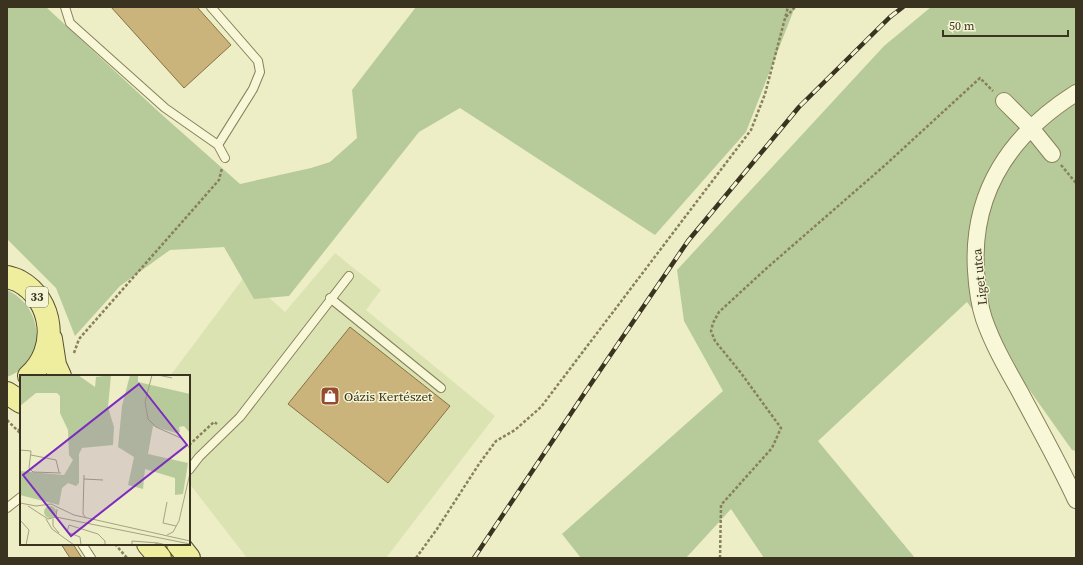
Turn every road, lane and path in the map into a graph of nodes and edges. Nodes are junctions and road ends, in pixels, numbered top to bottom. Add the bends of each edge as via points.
1 (65, 7) edge
2 (211, 7) edge
3 (788, 7) edge
4 (795, 7) edge
5 (786, 18) junction
6 (1076, 93) edge
7 (1004, 101) joint
8 (1031, 128) junction
9 (218, 145) junction
10 (1052, 154) joint
11 (225, 158) joint
12 (1076, 183) edge
13 (349, 276) dead end
14 (7, 277) edge
15 (330, 298) junction
16 (50, 331) junction
17 (75, 360) dead end
18 (30, 375) edge
19 (60, 375) edge
20 (20, 383) edge
21 (7, 388) edge
22 (441, 388) dead end
23 (7, 393) edge
24 (20, 401) edge
25 (7, 420) edge
26 (18, 430) joint
27 (20, 433) edge
28 (199, 456) junction
29 (190, 462) edge
30 (190, 469) edge
31 (20, 498) edge
32 (1076, 500) edge
33 (7, 508) edge
34 (83, 545) edge
35 (116, 545) edge
36 (149, 545) edge
37 (179, 545) edge
38 (91, 558) edge
39 (127, 558) edge
40 (160, 558) edge
41 (189, 558) edge
42 (416, 558) edge
43 (720, 558) edge

1 - 9 lane via 70,23 165,108
2 - 9 lane via 258,61 260,72 253,89
3 - 5 path
4 - 5 path
5 - 42 path via 766,94 751,130 541,407 515,430 496,441
6 - 8 street, Liget utca
7 - 8 street
7 - 43 path via 980,78 719,312 711,332 714,341 781,428 772,448 720,505
8 - 10 street
8 - 32 street, Liget utca via 1000,165 990,187 975,240 977,287 984,318 1000,356
9 - 11 lane
10 - 12 path
11 - 17 path via 219,180 79,339 74,352
13 - 15 lane
14 - 16 main road, 33 via 19,281 35,294 46,311
15 - 22 lane
15 - 28 lane via 240,417
16 - 18 main road, 33 via 47,351 37,369
16 - 19 main road, 33 via 55,365
20 - 21 main road
23 - 24 main road
25 - 26 path
26 - 27 path
28 - 29 lane
28 - 30 lane
31 - 33 lane
34 - 38 lane
35 - 39 path
36 - 40 main road
37 - 41 main road

